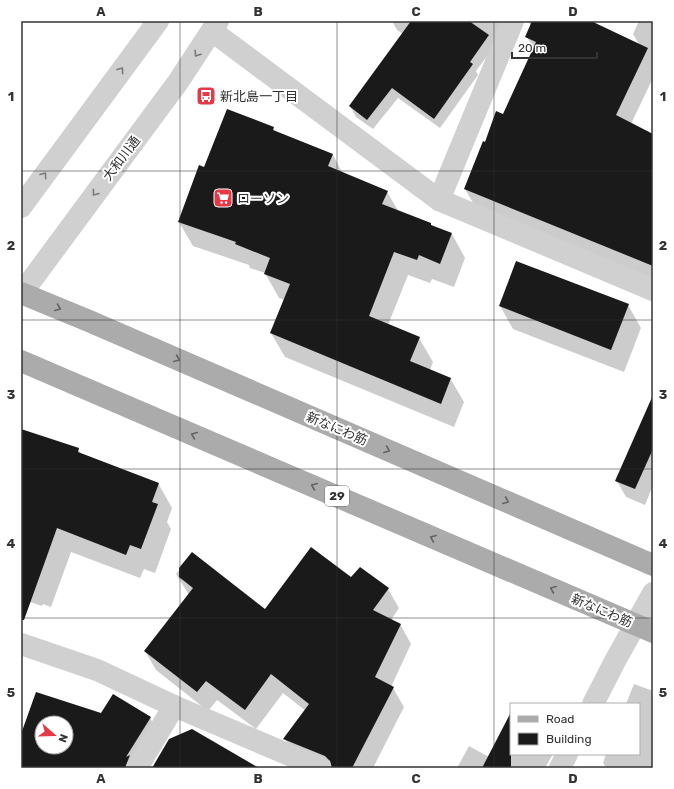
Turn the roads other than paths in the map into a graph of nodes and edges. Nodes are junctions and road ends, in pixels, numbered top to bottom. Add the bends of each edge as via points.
1 (158, 21) edge
2 (513, 21) edge
3 (215, 26) edge
4 (439, 200) junction
5 (21, 207) edge
6 (653, 290) edge
7 (21, 293) edge
8 (21, 361) edge
9 (653, 565) edge
10 (653, 594) edge
11 (645, 628) edge
12 (21, 644) edge
13 (594, 703) edge
14 (174, 706) junction
15 (566, 755) edge
16 (137, 768) edge
17 (320, 768) edge
18 (560, 768) edge

5 -> 1 street
2 - 4 street
3 - 4 street
3 -> 7 street, 大和川通 via 178,82
4 - 6 street
7 -> 9 main road, 新なにわ筋
11 -> 8 main road, 新なにわ筋 / 29
10 - 11 street
11 - 13 street via 615,661
12 - 14 street via 97,670
14 - 16 street
14 - 17 street
15 - 18 street

